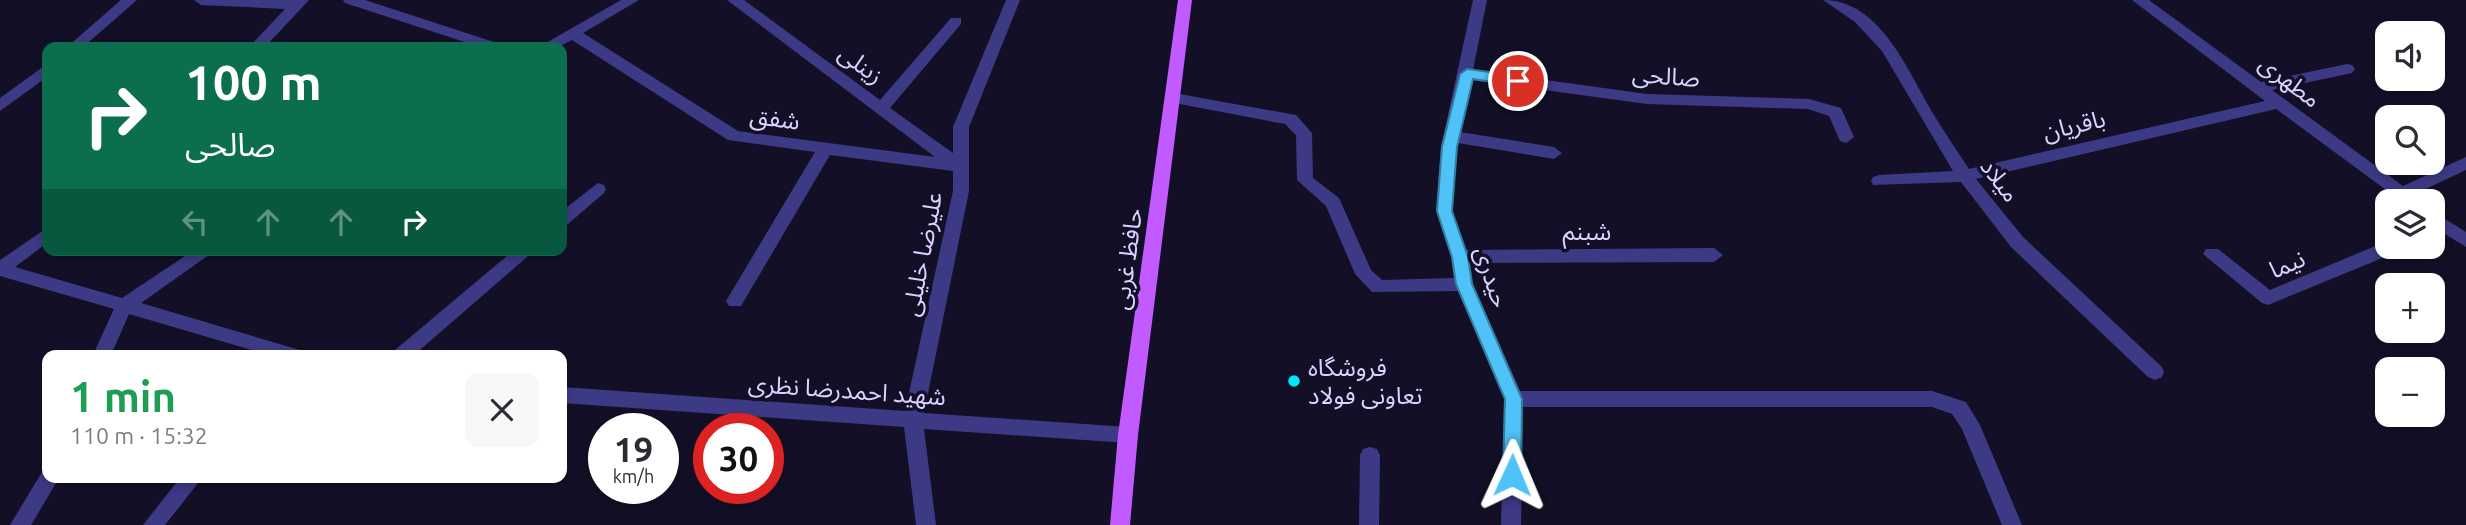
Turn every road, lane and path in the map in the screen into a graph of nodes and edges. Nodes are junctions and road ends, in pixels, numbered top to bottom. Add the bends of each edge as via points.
1 (130, 0) edge
2 (201, 0) edge
3 (350, 0) edge
4 (632, 0) edge
5 (734, 0) edge
6 (1013, 0) edge
7 (1185, 0) edge
8 (1480, 0) edge
9 (1830, 0) edge
10 (2139, 0) edge
11 (300, 2) edge
12 (956, 21) dead end
13 (572, 33) junction
14 (80, 42) edge
15 (262, 42) edge
16 (480, 42) edge
17 (556, 42) edge
18 (2347, 69) dead end
19 (42, 73) edge
20 (1467, 74) junction
21 (2258, 88) junction
22 (1174, 98) junction
23 (2279, 103) junction
24 (0, 106) edge
25 (882, 107) junction
26 (1452, 136) junction
27 (1846, 137) dead end
28 (826, 148) junction
29 (1554, 153) dead end
30 (2466, 163) edge
31 (959, 166) junction
32 (1965, 176) junction
33 (1879, 181) dead end
34 (598, 189) dead end
35 (2396, 189) edge
36 (2421, 189) edge
37 (567, 216) edge
38 (2445, 228) edge
39 (42, 238) edge
40 (2466, 241) edge
41 (2211, 254) dead end
42 (2375, 254) edge
43 (1714, 255) dead end
44 (198, 256) edge
45 (519, 256) edge
46 (1460, 257) junction
47 (0, 269) edge
48 (1464, 284) junction
49 (735, 301) dead end
50 (124, 306) junction
51 (104, 350) edge
52 (276, 350) edge
53 (408, 350) edge
54 (2155, 372) dead end
55 (567, 395) edge
56 (1514, 399) junction
57 (913, 419) junction
58 (1128, 435) junction
59 (1370, 455) dead end
60 (46, 483) edge
61 (188, 483) edge
62 (20, 525) edge
63 (152, 525) edge
64 (926, 525) edge
65 (1121, 525) edge
66 (1369, 525) edge
67 (1511, 525) edge
68 (2012, 525) edge

1 - 14 street
2 - 11 street
3 - 16 street
4 - 13 street
5 - 25 street, زینلی
6 - 31 street, علیرضا خلیلی via 961,127
7 - 22 main road, حافظ غربی
8 - 20 street, حیدری
9 - 32 street, میلاد via 1860,19 1888,48
10 - 21 street, مطهری
11 - 15 street
12 - 25 street
13 - 17 street
13 - 28 street, شفق via 734,135
18 - 21 street
19 - 24 street
20 - 26 street, حیدری
20 - 27 street, صالحی via 1647,99 1809,104 1835,112
21 - 23 street, مطهری
22 - 48 street via 1290,119 1304,133 1305,180 1333,202 1364,275 1378,287
22 - 58 main road, حافظ غربی
23 - 32 street, باقریان
23 - 35 street, مطهری
25 - 31 street, زینلی
26 - 29 street
26 - 46 street, حیدری via 1444,211
28 - 31 street, شفق
28 - 49 street
30 - 36 street
31 - 57 street, علیرضا خلیلی via 961,191 954,232
32 - 33 street, باقریان
32 - 54 street, میلاد via 2017,242
34 - 37 street
38 - 40 street
39 - 47 street
41 - 42 street, نیما via 2268,298
43 - 46 street, شبنم
44 - 50 street
45 - 53 street
46 - 48 street, حیدری
47 - 50 street
48 - 56 street, حیدری
50 - 51 street
50 - 52 street
55 - 57 street, شهید احمدرضا نظری
56 - 67 street, حیدری
56 - 68 street via 1932,399 1959,408 1970,425
57 - 58 street, شهید احمدرضا نظری
57 - 64 street, علیرضا خلیلی
58 - 65 main road, حافظ غربی
59 - 66 street
60 - 62 street
61 - 63 street

